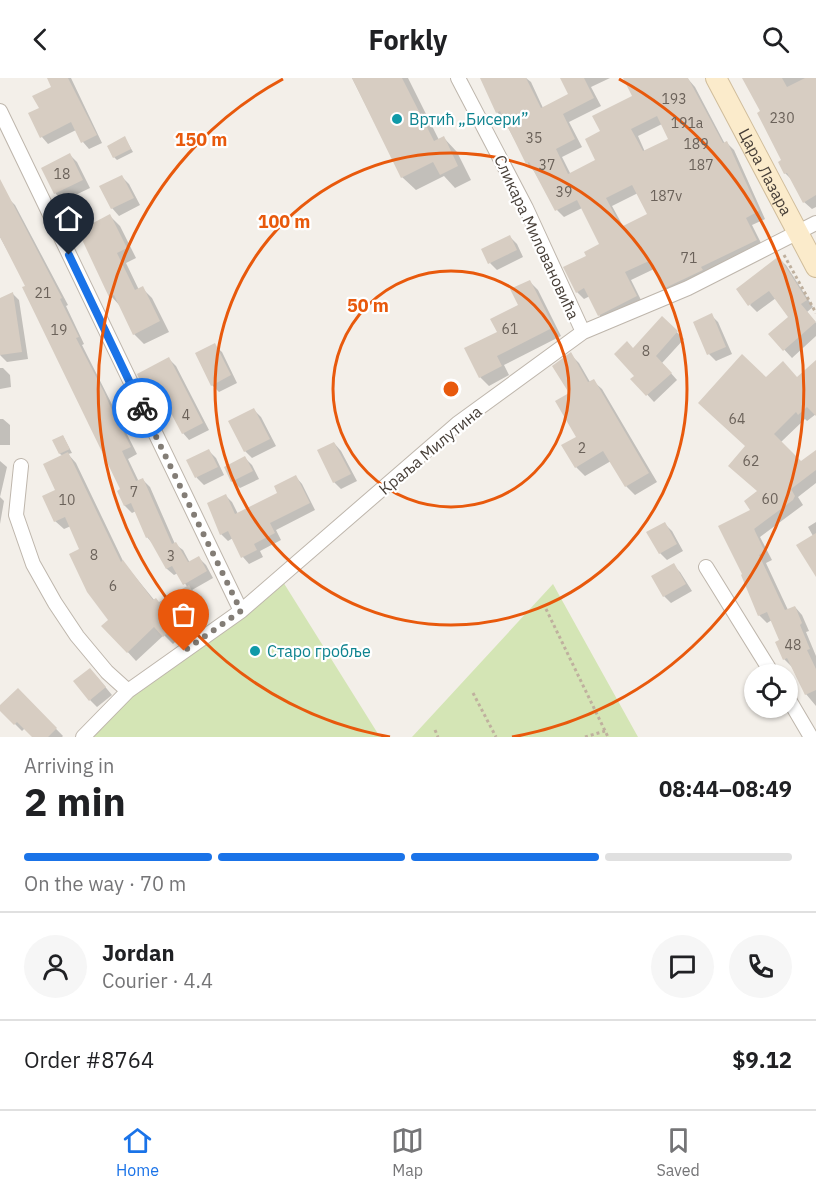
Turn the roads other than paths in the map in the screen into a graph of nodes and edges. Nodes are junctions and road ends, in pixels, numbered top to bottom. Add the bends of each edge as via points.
1 (458, 78) edge
2 (716, 78) edge
3 (0, 111) edge
4 (816, 223) edge
5 (797, 233) junction
6 (816, 267) edge
7 (583, 332) junction
8 (21, 466) dead end
9 (706, 567) dead end
10 (241, 611) junction
11 (766, 664) edge
12 (128, 691) junction
13 (798, 714) edge
14 (83, 737) edge
15 (812, 737) edge

1 - 7 street, Сликара Миловановића via 526,208
2 - 5 main road, Цара Лазара
3 - 10 street
4 - 5 street, Краља Милутина
5 - 6 main road, Цара Лазара
5 - 7 street, Краља Милутина via 688,288
7 - 10 street, Краља Милутина via 457,424
8 - 12 street via 16,516 33,564 77,636
9 - 11 street
10 - 12 street, Краља Милутина
12 - 14 street, Краља Милутина
13 - 15 street

